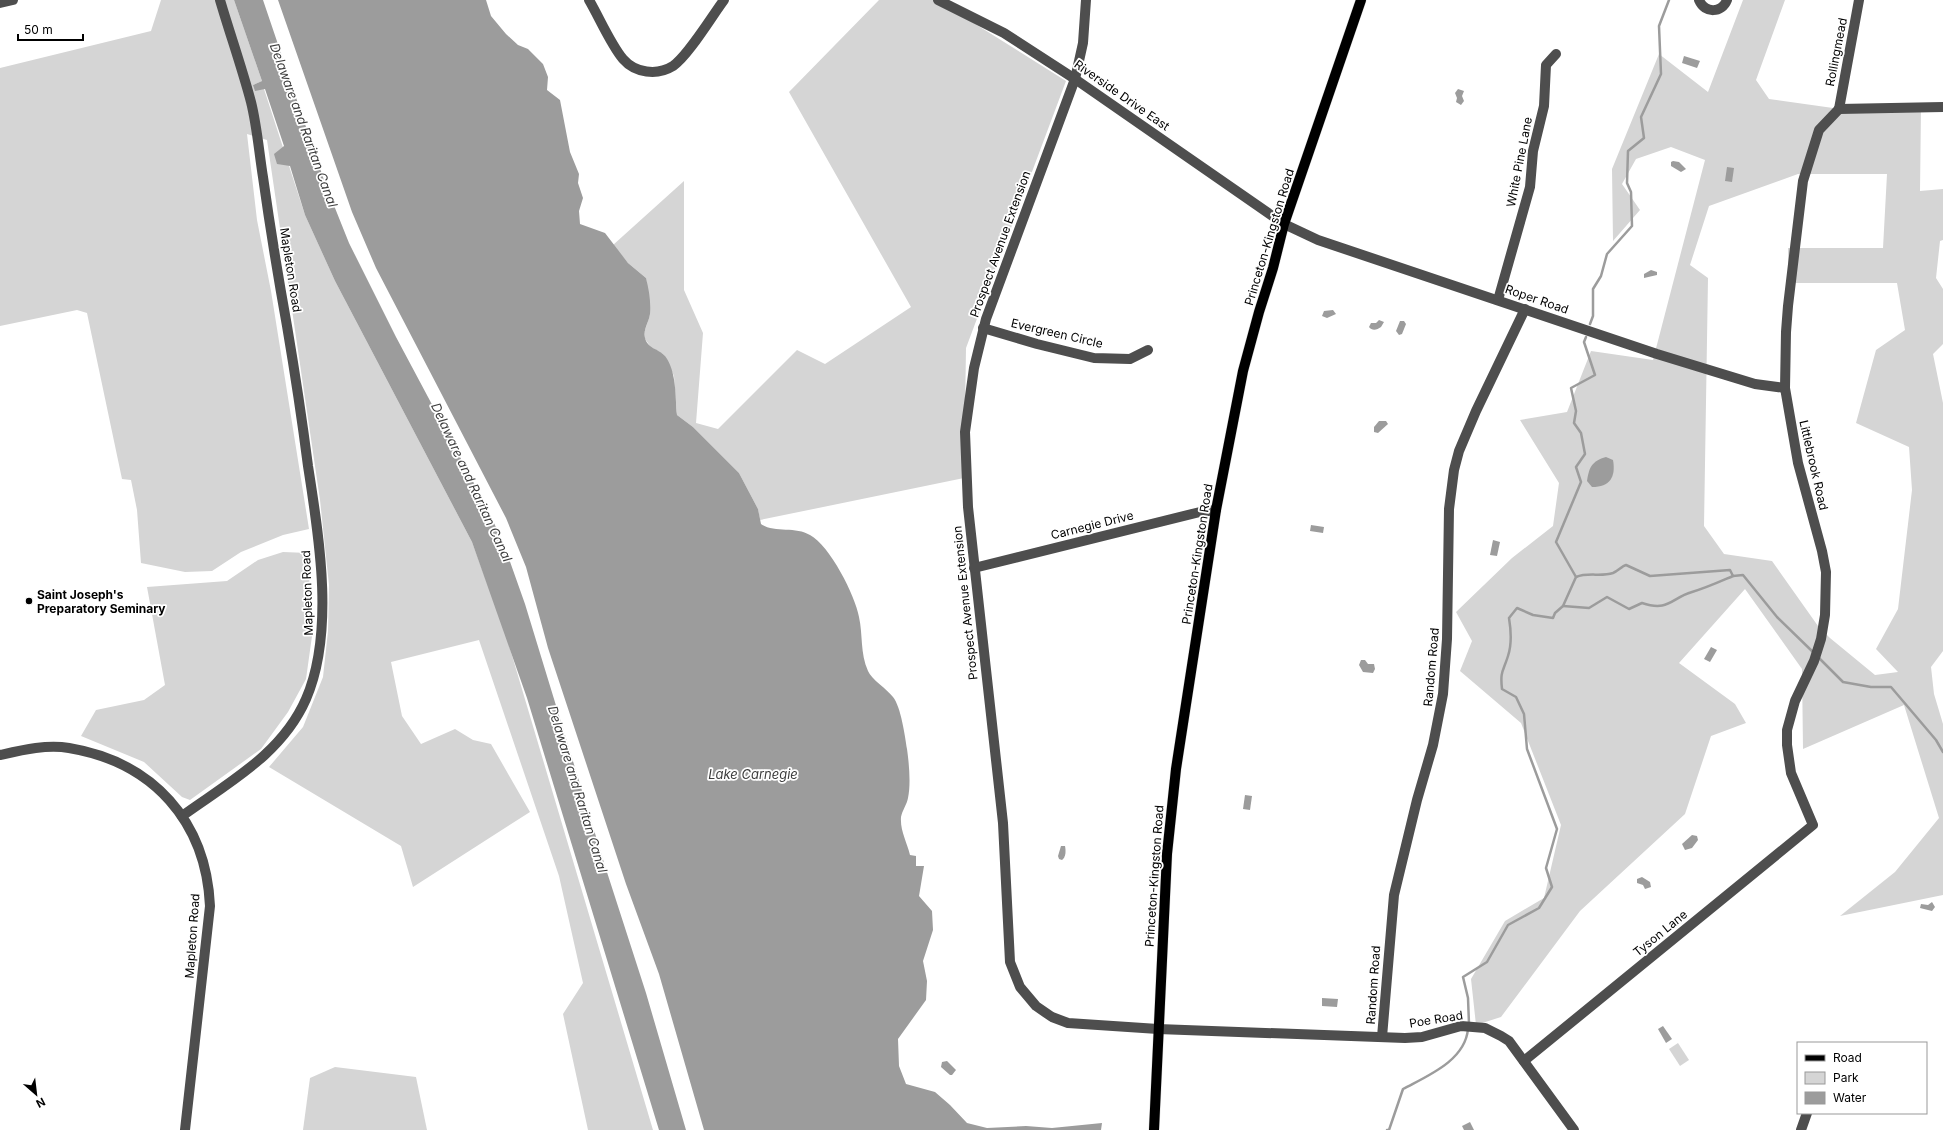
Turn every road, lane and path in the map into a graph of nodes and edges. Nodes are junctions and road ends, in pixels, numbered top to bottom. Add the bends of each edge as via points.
1 (13, 0) edge
2 (220, 0) edge
3 (589, 0) edge
4 (724, 0) edge
5 (938, 0) edge
6 (1086, 0) edge
7 (1361, 0) edge
8 (1699, 0) edge
9 (1727, 0) edge
10 (1859, 0) edge
11 (0, 3) edge
12 (1556, 54) dead end
13 (1075, 79) junction
14 (1943, 107) edge
15 (1839, 109) junction
16 (1284, 224) junction
17 (1498, 300) junction
18 (1525, 309) junction
19 (983, 328) junction
20 (1148, 350) dead end
21 (1784, 388) junction
22 (1216, 510) junction
23 (974, 568) junction
24 (0, 755) edge
25 (182, 816) junction
26 (1813, 825) joint
27 (1158, 1029) junction
28 (1382, 1037) junction
29 (1524, 1061) junction
30 (1807, 1114) edge
31 (185, 1130) edge
32 (1154, 1130) edge
33 (1574, 1130) edge
34 (1801, 1130) edge

1 - 11 street
2 - 25 street, Mapleton Road via 251,104 298,390 318,540 322,594 321,640 314,676 305,700 278,743 244,772
3 - 4 street via 623,60 638,70 648,72 665,70 680,60
5 - 13 street, Riverside Drive East via 1004,32
6 - 13 street, Prospect Avenue Extension via 1083,43
7 - 16 main road, Princeton-Kingston Road
8 - 9 street via 1704,7 1712,11 1721,8
10 - 15 street, Rollingmead
12 - 17 street, White Pine Lane via 1546,65 1544,106 1533,151 1530,187
13 - 16 street, Riverside Drive East
13 - 19 street, Prospect Avenue Extension
14 - 15 street
15 - 21 street, Littlebrook Road via 1819,130 1803,181 1788,306
16 - 17 street, Roper Road via 1318,240
16 - 22 main road, Princeton-Kingston Road via 1243,371
17 - 18 street, Roper Road
18 - 21 street, Roper Road via 1755,384
18 - 28 street, Random Road via 1476,411 1454,470 1450,508 1447,646 1443,694 1433,745 1394,895
19 - 20 street, Evergreen Circle via 1094,358 1130,359
19 - 23 street, Prospect Avenue Extension via 974,368 965,432
21 - 26 street, Littlebrook Road via 1798,463 1826,572 1825,615 1818,649 1790,716 1787,745 1791,773
22 - 23 street, Carnegie Drive
22 - 27 main road, Princeton-Kingston Road via 1175,775 1167,854
23 - 27 street, Prospect Avenue Extension via 1002,823 1010,962 1014,975 1020,987 1036,1006 1058,1020
24 - 25 street via 48,747 68,748 109,758 143,776 160,790
25 - 31 street, Mapleton Road via 197,844 205,869 210,906
26 - 29 street, Tyson Lane
27 - 28 street, Poe Road
27 - 32 main road, Princeton-Kingston Road
28 - 29 street, Poe Road via 1422,1037 1461,1026 1485,1028 1509,1041
29 - 33 street, Poe Road
30 - 34 street

